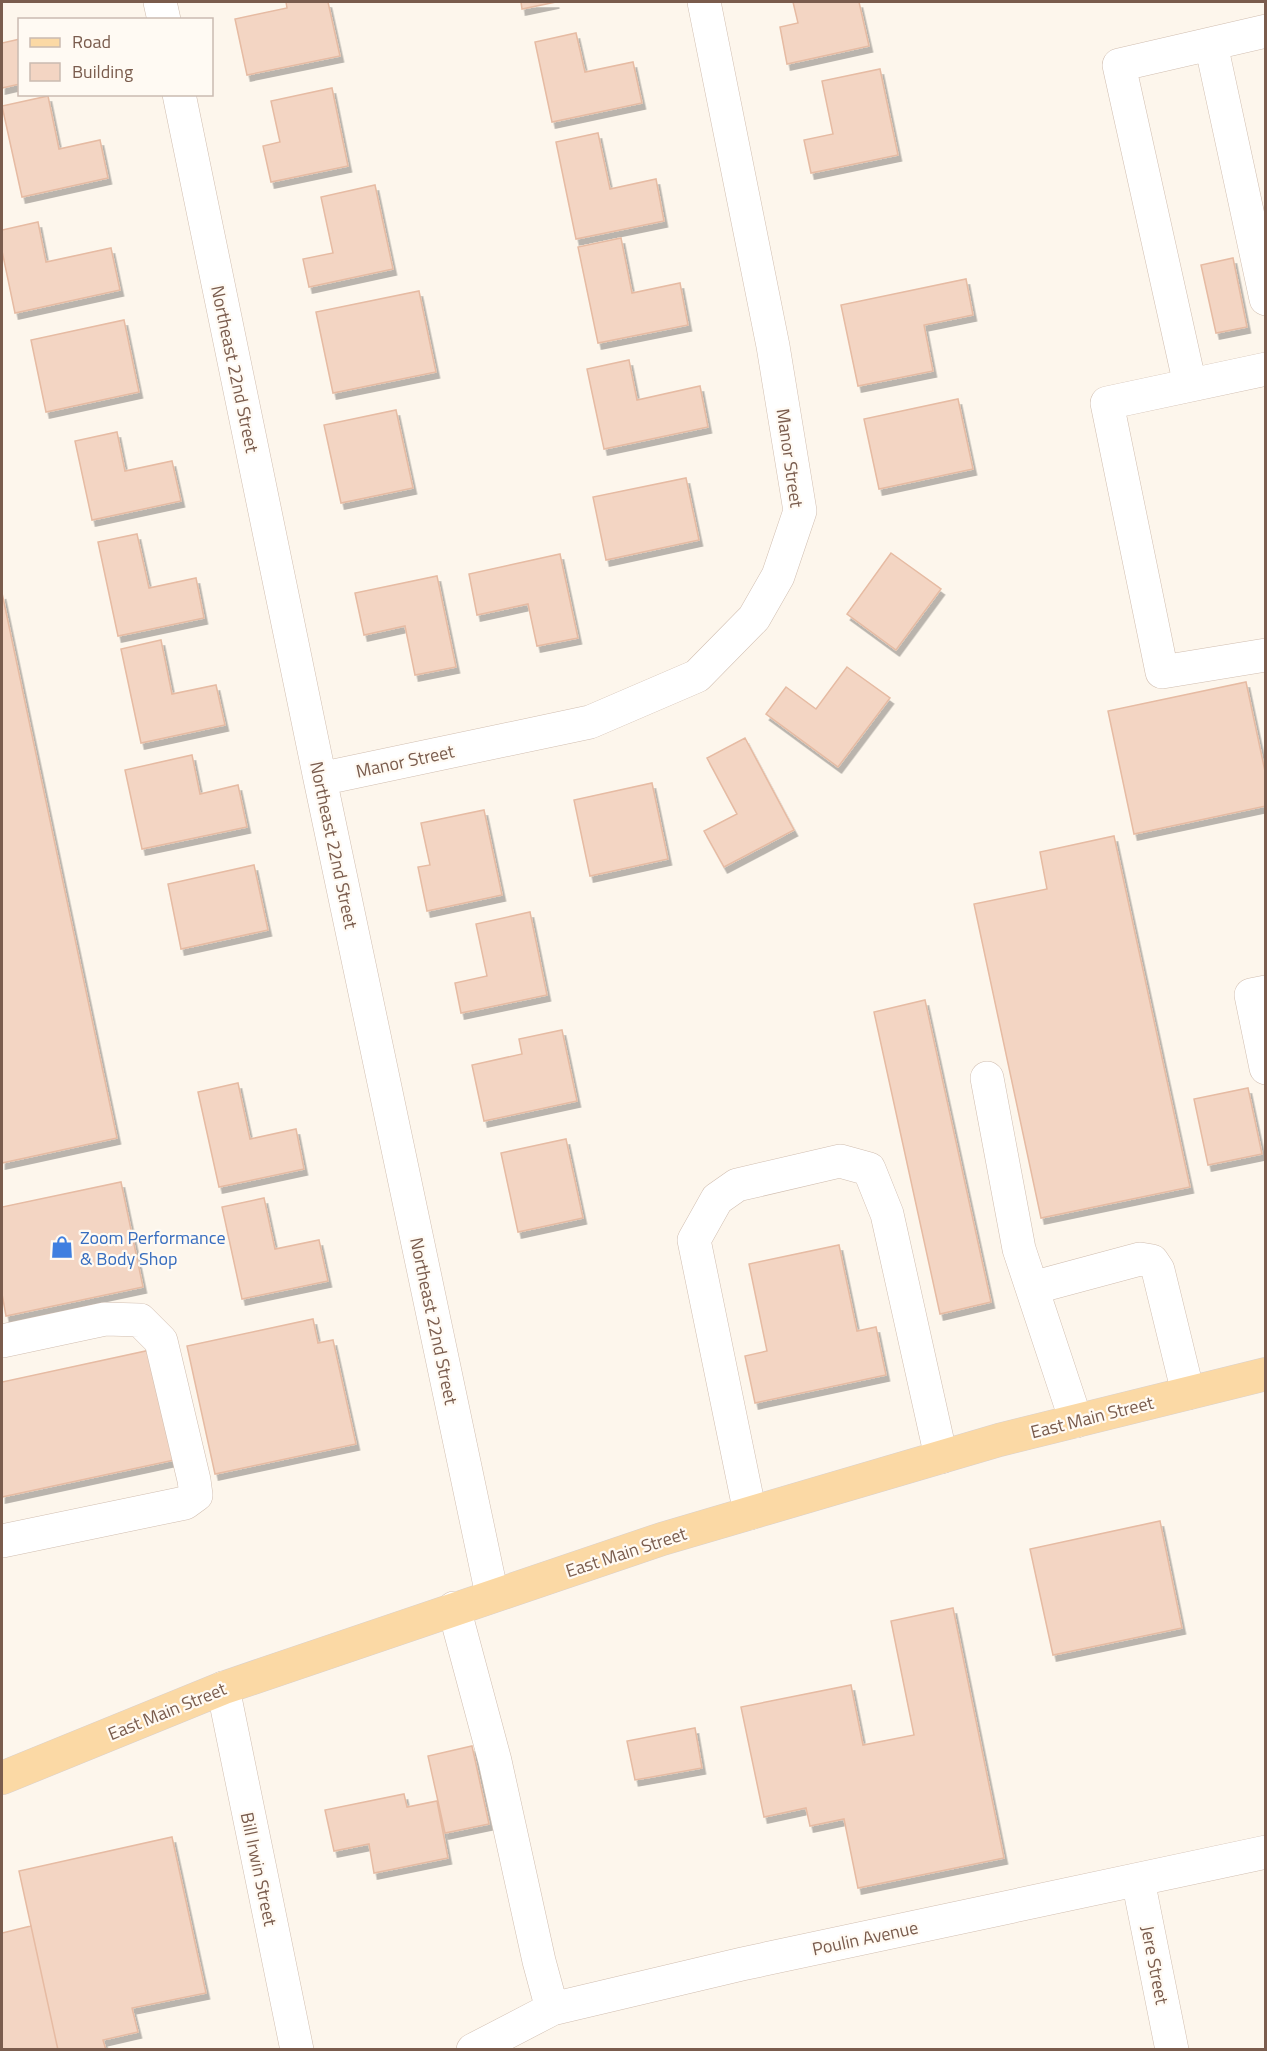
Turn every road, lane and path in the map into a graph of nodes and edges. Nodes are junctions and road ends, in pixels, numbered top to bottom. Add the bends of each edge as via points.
1 (160, 2) edge
2 (704, 2) edge
3 (164, 18) edge
4 (1266, 31) edge
5 (1211, 44) junction
6 (179, 96) edge
7 (1266, 298) edge
8 (1266, 369) edge
9 (1190, 385) junction
10 (1266, 655) edge
11 (320, 779) junction
12 (1266, 992) edge
13 (1266, 1068) edge
14 (987, 1078) dead end
15 (1032, 1288) junction
16 (2, 1341) edge
17 (1266, 1374) edge
18 (1188, 1393) junction
19 (1076, 1420) junction
20 (940, 1457) junction
21 (750, 1513) junction
22 (2, 1541) edge
23 (492, 1595) junction
24 (454, 1608) junction
25 (223, 1688) junction
26 (2, 1778) edge
27 (1266, 1852) edge
28 (1138, 1880) junction
29 (552, 2009) junction
30 (297, 2049) edge
31 (473, 2049) edge
32 (1172, 2049) edge

1 - 3 street
2 - 11 street, Manor Street via 773,346 800,511 778,576 754,618 697,676 590,722
4 - 5 street
5 - 7 street
5 - 9 street via 1119,65
6 - 11 street, Northeast 22nd Street
8 - 9 street
9 - 10 street via 1107,403 1162,672
11 - 23 street, Northeast 22nd Street
12 - 13 street via 1251,995
14 - 15 street via 1019,1249
15 - 18 street via 1140,1259 1152,1261 1158,1270
15 - 19 street
16 - 22 street via 105,1319 140,1320 161,1341 196,1495 185,1503
17 - 18 main road, East Main Street
18 - 19 main road, East Main Street
19 - 20 main road, East Main Street
20 - 21 main road, East Main Street
20 - 21 street via 887,1214 868,1169 840,1161 737,1185 717,1199 694,1240
21 - 23 main road, East Main Street
23 - 24 main road, East Main Street
24 - 25 main road, East Main Street
24 - 29 street via 495,1761
25 - 26 main road, East Main Street
25 - 30 street, Bill Irwin Street
27 - 28 street, Poulin Avenue
28 - 29 street, Poulin Avenue via 742,1964
28 - 32 street, Jere Street
29 - 31 street, Poulin Avenue

